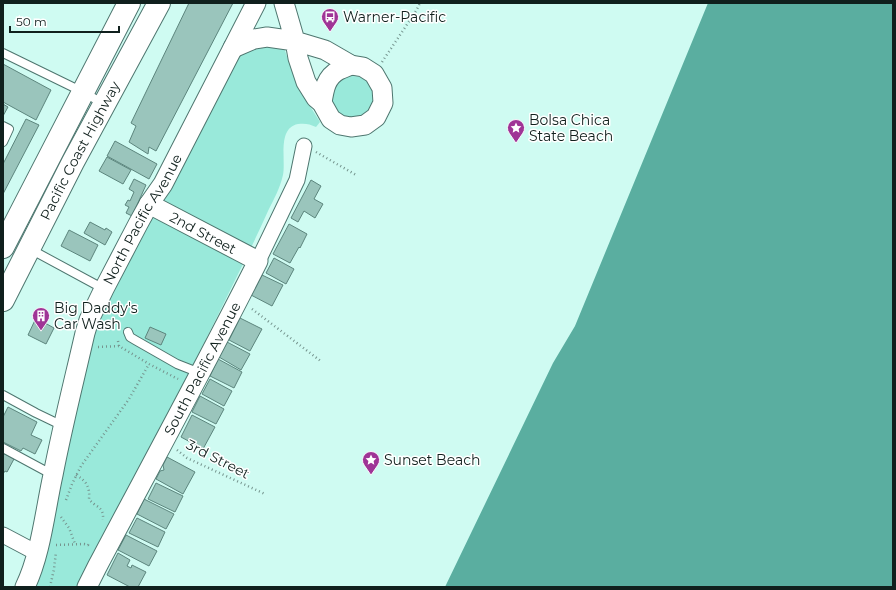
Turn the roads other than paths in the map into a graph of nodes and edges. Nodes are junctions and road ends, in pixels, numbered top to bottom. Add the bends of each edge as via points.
1 (129, 3) edge
2 (159, 3) edge
3 (256, 3) edge
4 (284, 3) edge
5 (295, 42) junction
6 (233, 48) junction
7 (3, 53) edge
8 (351, 65) junction
9 (83, 92) junction
10 (322, 103) junction
11 (104, 104) junction
12 (3, 126) edge
13 (3, 142) edge
14 (304, 146) road end
15 (149, 204) junction
16 (3, 247) edge
17 (29, 248) junction
18 (258, 261) junction
19 (104, 289) junction
20 (4, 296) edge
21 (128, 332) dead end
22 (200, 373) junction
23 (3, 395) edge
24 (63, 426) junction
25 (3, 448) edge
26 (53, 475) junction
27 (3, 535) edge
28 (44, 547) junction
29 (25, 587) edge
30 (87, 587) edge

1 - 9 highway, Pacific Coast Highway
2 - 11 highway, Pacific Coast Highway
3 - 6 street, North Pacific Avenue
4 - 5 street
5 - 6 street via 267,37 254,39
5 - 8 street via 325,50
5 - 10 street via 306,82
6 - 15 street, North Pacific Avenue via 163,184
7 - 9 lane
8 - 10 street via 338,70 329,78 324,87
8 - 10 street via 363,67 374,74 382,88 382,103 376,117 365,125 340,125 331,119
9 - 11 lane
9 - 16 highway, Pacific Coast Highway
11 - 17 highway, Pacific Coast Highway
12 - 13 lane via 10,129
14 - 18 street, South Pacific Avenue via 297,180
15 - 18 street, 2nd Street
15 - 19 street, North Pacific Avenue
17 - 19 lane
17 - 20 highway, Pacific Coast Highway
18 - 22 street, South Pacific Avenue
19 - 24 street, North Pacific Avenue via 85,333
21 - 22 lane via 130,337 177,364
22 - 30 street, South Pacific Avenue
23 - 24 lane
24 - 26 street, North Pacific Avenue
25 - 26 lane
26 - 28 street, North Pacific Avenue
27 - 28 street
28 - 29 street, North Pacific Avenue

